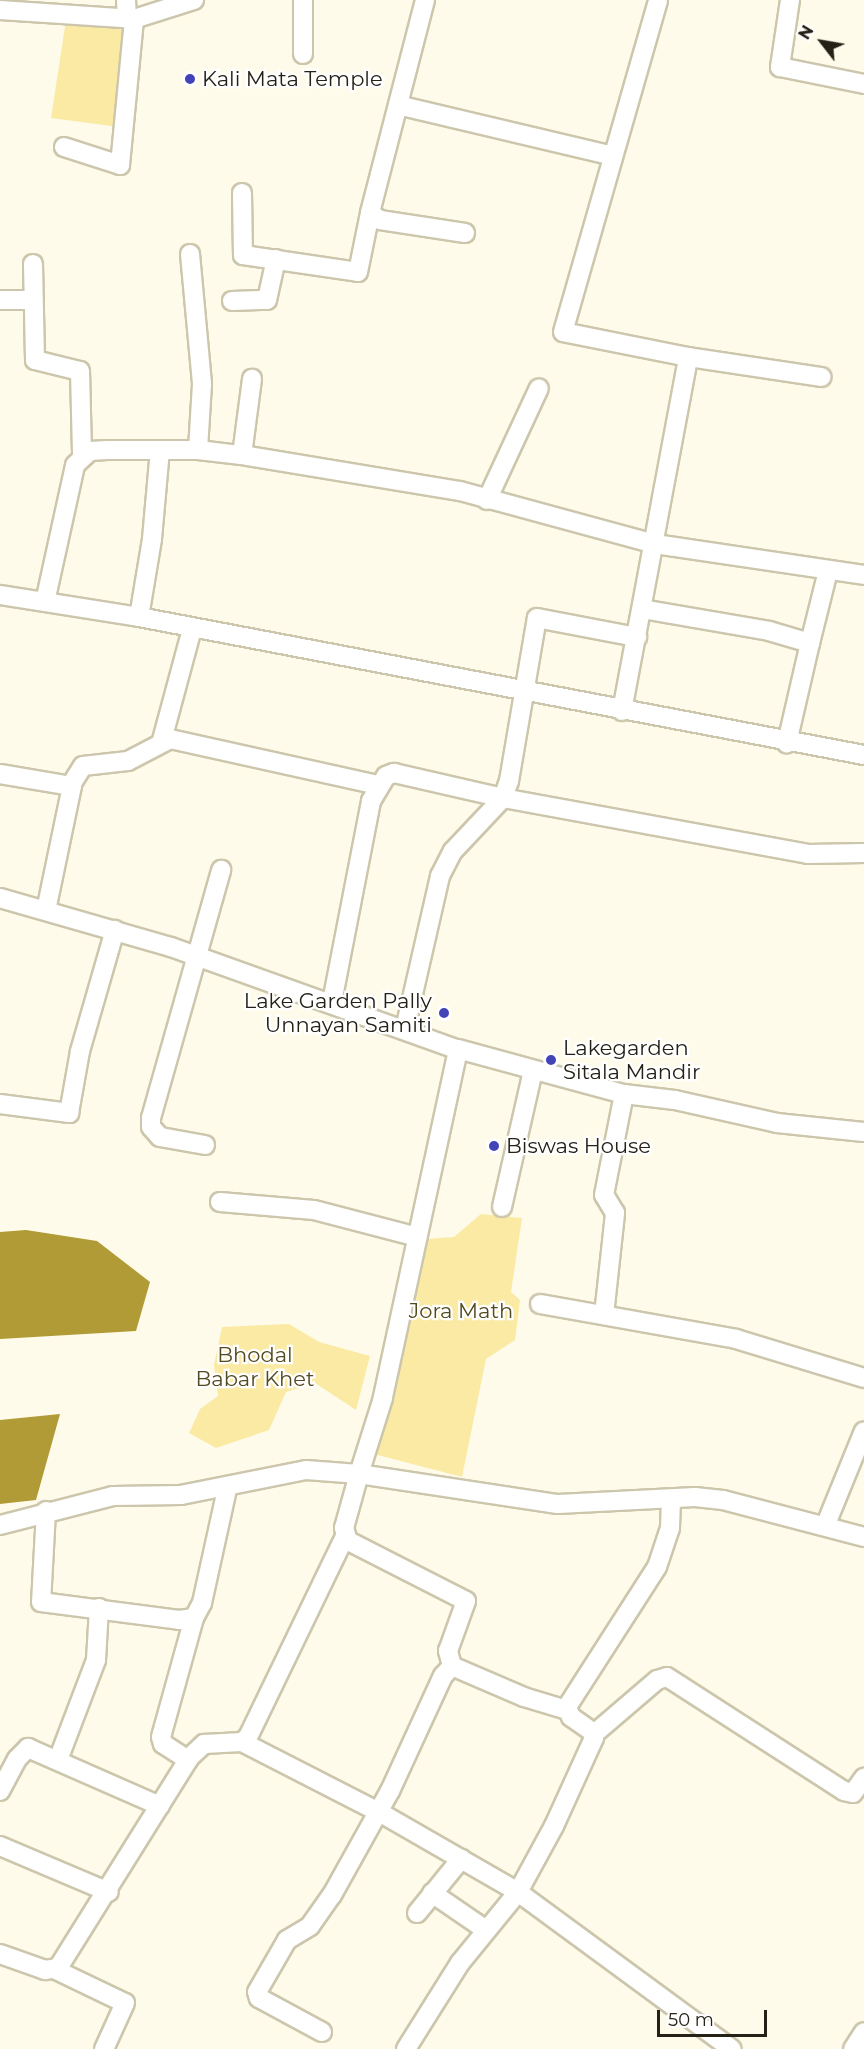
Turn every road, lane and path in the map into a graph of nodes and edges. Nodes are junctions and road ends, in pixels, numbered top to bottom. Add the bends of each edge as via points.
1 (126, 0) edge
2 (194, 0) edge
3 (303, 0) edge
4 (425, 0) edge
5 (658, 0) edge
6 (790, 0) edge
7 (0, 10) edge
8 (130, 19) junction
9 (303, 54) dead end
10 (864, 84) edge
11 (398, 105) junction
12 (63, 147) dead end
13 (613, 156) junction
14 (242, 193) dead end
15 (370, 213) junction
16 (465, 233) dead end
17 (190, 254) dead end
18 (276, 259) junction
19 (33, 264) dead end
20 (0, 300) edge
21 (33, 300) junction
22 (232, 301) dead end
23 (688, 357) junction
24 (822, 377) dead end
25 (252, 379) dead end
26 (539, 388) dead end
27 (160, 450) junction
28 (198, 450) junction
29 (242, 455) junction
30 (81, 456) junction
31 (487, 500) junction
32 (655, 544) junction
33 (828, 571) junction
34 (864, 575) edge
35 (0, 595) edge
36 (45, 602) junction
37 (642, 609) junction
38 (139, 617) junction
39 (192, 629) junction
40 (637, 637) junction
41 (810, 643) junction
42 (525, 691) junction
43 (622, 711) junction
44 (162, 740) junction
45 (787, 744) junction
46 (864, 755) edge
47 (0, 774) edge
48 (70, 785) junction
49 (377, 785) junction
50 (503, 798) junction
51 (864, 853) edge
52 (221, 870) dead end
53 (0, 898) edge
54 (46, 909) junction
55 (115, 930) junction
56 (196, 956) junction
57 (332, 1002) junction
58 (405, 1029) junction
59 (458, 1049) junction
60 (533, 1070) junction
61 (624, 1095) junction
62 (0, 1104) edge
63 (864, 1132) edge
64 (205, 1145) dead end
65 (220, 1202) dead end
66 (502, 1207) dead end
67 (418, 1237) junction
68 (540, 1304) dead end
69 (603, 1315) junction
70 (864, 1378) edge
71 (864, 1431) edge
72 (359, 1474) junction
73 (227, 1489) junction
74 (671, 1499) junction
75 (46, 1511) junction
76 (826, 1524) junction
77 (0, 1525) edge
78 (345, 1536) junction
79 (864, 1537) edge
80 (99, 1608) junction
81 (194, 1618) junction
82 (452, 1666) junction
83 (567, 1710) junction
84 (594, 1734) junction
85 (242, 1742) junction
86 (58, 1760) junction
87 (188, 1760) junction
88 (864, 1778) edge
89 (0, 1791) edge
90 (160, 1806) junction
91 (379, 1812) junction
92 (0, 1846) edge
93 (461, 1859) junction
94 (109, 1892) junction
95 (518, 1892) junction
96 (432, 1893) junction
97 (417, 1913) dead end
98 (486, 1930) junction
99 (0, 1954) edge
100 (56, 1970) junction
101 (322, 2032) dead end
102 (864, 2032) edge
103 (104, 2049) edge
104 (406, 2049) edge
105 (732, 2049) edge
106 (853, 2049) edge

1 - 8 street
2 - 8 street
3 - 9 street
4 - 11 street
5 - 13 street
6 - 10 street via 780,67
7 - 8 street
8 - 12 street via 120,165
11 - 13 street
11 - 15 street
13 - 23 street via 563,332
14 - 18 street via 243,255
15 - 16 street via 380,220
15 - 18 street via 358,272
17 - 28 street via 202,384
18 - 22 street via 267,300
19 - 21 street
20 - 21 street
21 - 30 street via 34,360 80,371
23 - 24 street
23 - 32 street
25 - 29 street
26 - 31 street
27 - 28 street
27 - 30 street via 90,451
27 - 38 street via 154,527
28 - 29 street
29 - 31 street via 460,491
30 - 36 street via 69,480
31 - 32 street
32 - 33 street
32 - 37 street
33 - 34 street
33 - 41 street
35 - 36 street
36 - 38 street
37 - 40 street
37 - 41 street via 769,631
38 - 39 street
39 - 42 street
39 - 44 street
40 - 42 street via 537,618
40 - 43 street
41 - 45 street
42 - 43 street
42 - 50 street
43 - 45 street
44 - 48 street via 128,761 83,766
44 - 49 street via 182,740
45 - 46 street
47 - 48 street
48 - 54 street
49 - 50 street via 394,773
49 - 57 street
50 - 51 street via 808,854
50 - 58 street via 453,851 440,876
52 - 56 street
53 - 54 street
54 - 55 street
55 - 56 street
55 - 62 street via 80,1051 69,1113
56 - 57 street
56 - 64 street via 156,1091 151,1127 160,1137
57 - 58 street
58 - 59 street
59 - 60 street
59 - 67 street
60 - 61 street
60 - 66 street
61 - 63 street via 675,1100 777,1123
61 - 69 street via 604,1195 615,1213
65 - 67 street via 314,1210
67 - 72 street via 383,1398
68 - 69 street
69 - 70 street via 736,1339
71 - 76 street
72 - 73 street via 306,1470
72 - 74 street via 541,1503
72 - 78 street
73 - 75 street via 181,1495 113,1496
73 - 81 street via 201,1603
74 - 76 street via 723,1500
74 - 83 street via 670,1528 657,1568
75 - 77 street
75 - 80 street via 41,1602
76 - 79 street
78 - 82 street via 361,1551 465,1599 466,1608 448,1651
78 - 85 street via 262,1710
80 - 81 street via 178,1620
80 - 86 street via 96,1660
81 - 87 street via 161,1737 163,1744
82 - 83 street via 524,1697
82 - 91 street via 443,1676
83 - 84 street
84 - 88 street via 657,1680 667,1677 844,1791 853,1793
84 - 95 street via 554,1826
85 - 87 street via 212,1742 198,1748
85 - 91 street
86 - 89 street via 26,1748
86 - 90 street
87 - 90 street
90 - 94 street
91 - 93 street
91 - 101 street via 316,1919 287,1940 256,1992 259,1998
92 - 94 street
93 - 95 street
93 - 96 street
94 - 100 street
95 - 98 street
95 - 105 street
96 - 97 street
96 - 98 street
98 - 104 street via 460,1963
99 - 100 street via 45,1970
100 - 103 street via 125,2003
102 - 106 street

